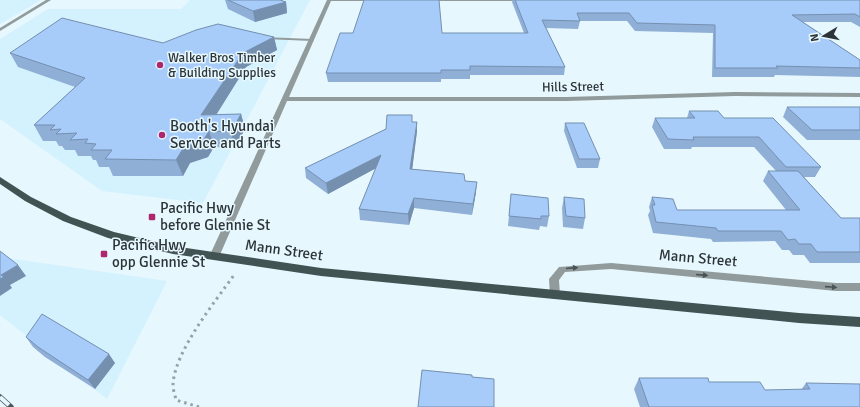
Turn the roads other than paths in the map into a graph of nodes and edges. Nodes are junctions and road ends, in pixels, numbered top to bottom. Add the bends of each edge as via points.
1 (49, 0) edge
2 (329, 0) edge
3 (381, 0) edge
4 (421, 0) edge
5 (524, 0) edge
6 (0, 30) edge
7 (259, 36) edge
8 (312, 40) junction
9 (860, 94) edge
10 (286, 99) junction
11 (0, 180) edge
12 (214, 257) junction
13 (860, 287) edge
14 (555, 295) junction
15 (860, 322) edge

1 - 6 street
2 - 3 street
2 - 8 street
4 - 5 street
7 - 8 street
8 - 10 street
9 - 10 street, Hills Street via 735,94 567,99
10 - 12 street
11 - 12 main road, Mann Street via 28,199 67,219 134,241
12 - 14 main road, Mann Street via 321,272
14 -> 13 street, Mann Street via 554,279 562,269 611,266 836,287
14 - 15 main road, Mann Street

